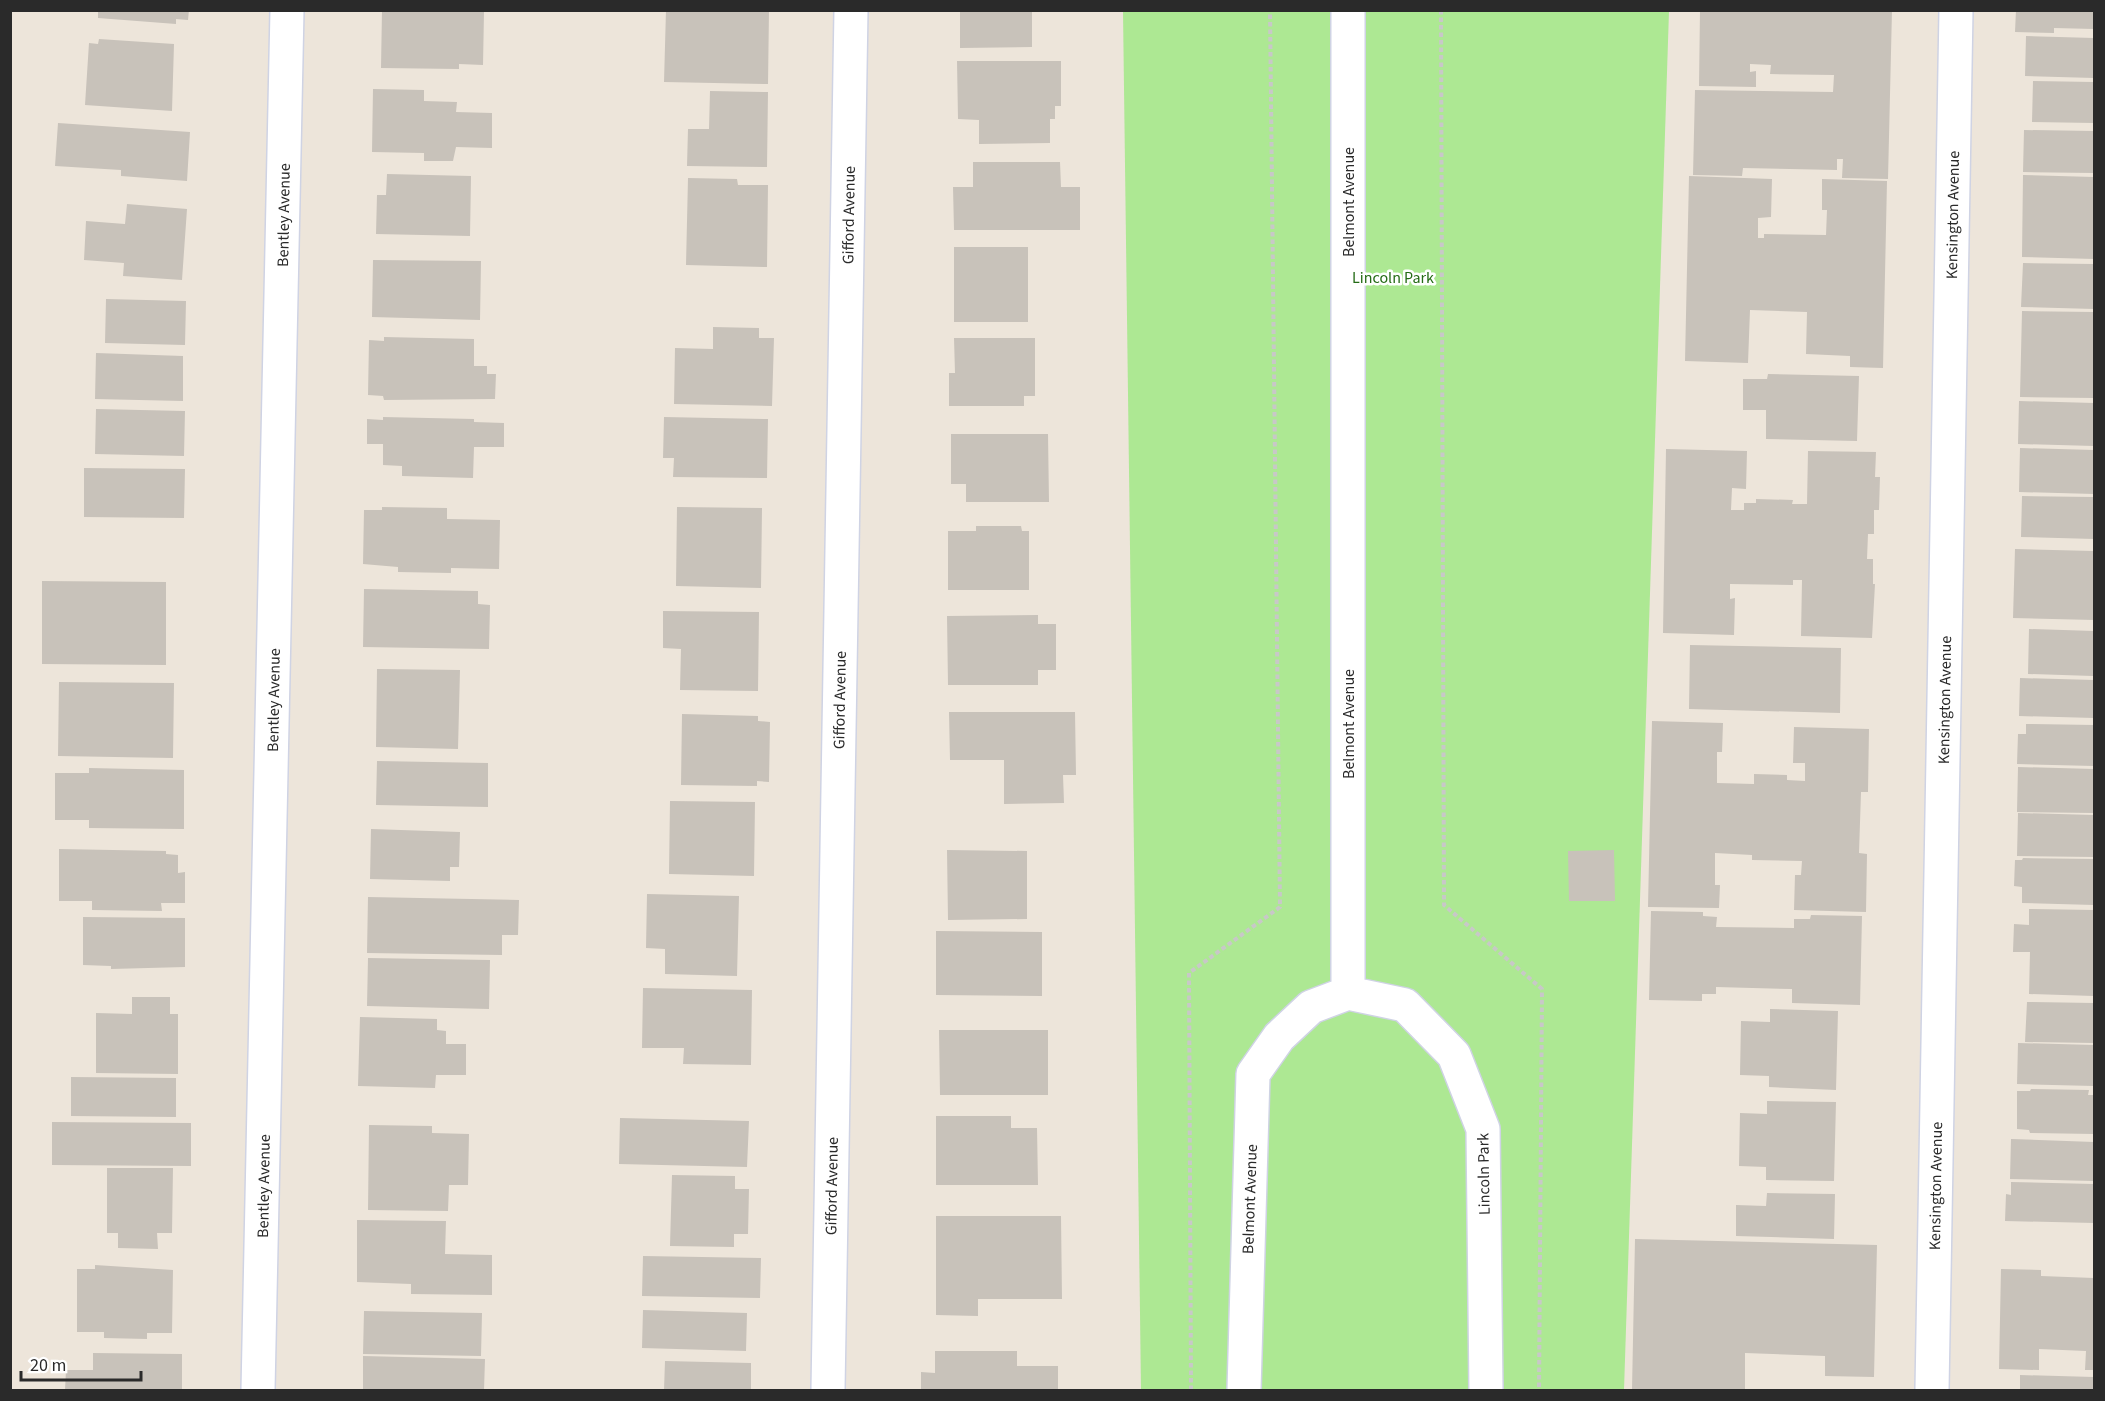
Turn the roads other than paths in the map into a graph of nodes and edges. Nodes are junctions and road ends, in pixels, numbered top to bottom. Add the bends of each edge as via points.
1 (287, 10) edge
2 (851, 10) edge
3 (1348, 10) edge
4 (1956, 10) edge
5 (1348, 993) junction
6 (258, 1390) edge
7 (828, 1390) edge
8 (1244, 1390) edge
9 (1486, 1390) edge
10 (1932, 1390) edge

1 - 6 street, Bentley Avenue
2 - 7 street, Gifford Avenue
3 - 5 street, Belmont Avenue
4 - 10 street, Kensington Avenue
5 - 8 street, Belmont Avenue via 1311,1007 1279,1037 1253,1074
5 - 9 street, Lincoln Park via 1405,1005 1454,1055 1483,1129

